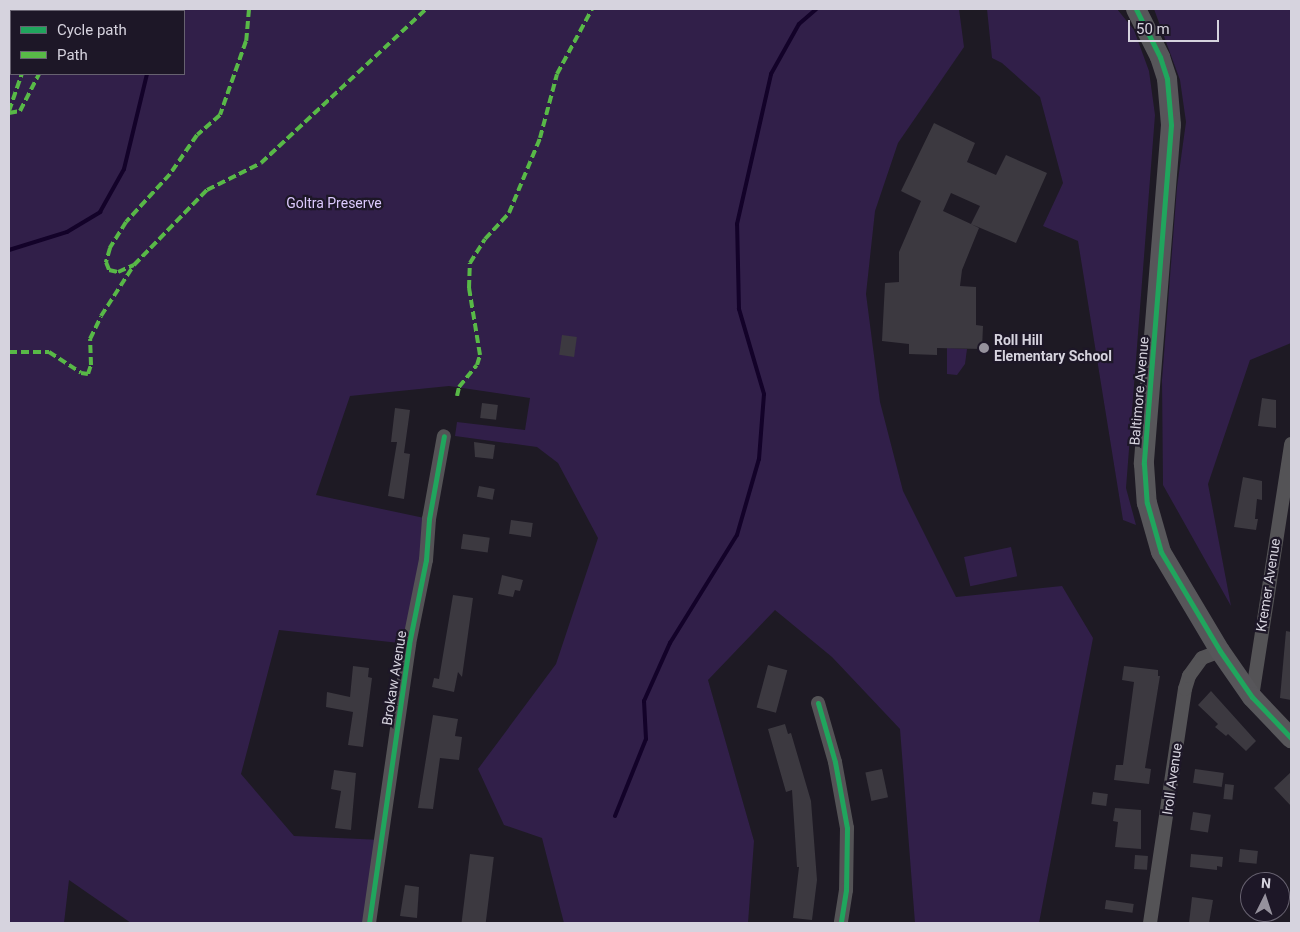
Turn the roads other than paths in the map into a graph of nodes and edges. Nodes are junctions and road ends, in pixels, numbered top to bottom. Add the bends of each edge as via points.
1 (1136, 9) edge
2 (444, 436) dead end
3 (1291, 444) edge
4 (1220, 651) junction
5 (1252, 697) junction
6 (818, 703) dead end
7 (1291, 738) edge
8 (369, 923) edge
9 (841, 923) edge
10 (1150, 923) edge

1 - 4 street, Baltimore Avenue via 1160,57 1169,94 1171,125 1144,464 1146,496 1162,552
2 - 8 street, Brokaw Avenue via 428,519 426,560 408,644
3 - 5 street, Kremer Avenue
4 - 5 street, Baltimore Avenue
4 - 10 street, Iroll Avenue via 1202,658 1185,689
5 - 7 street, Baltimore Avenue
6 - 9 street via 843,795 847,828 846,890

